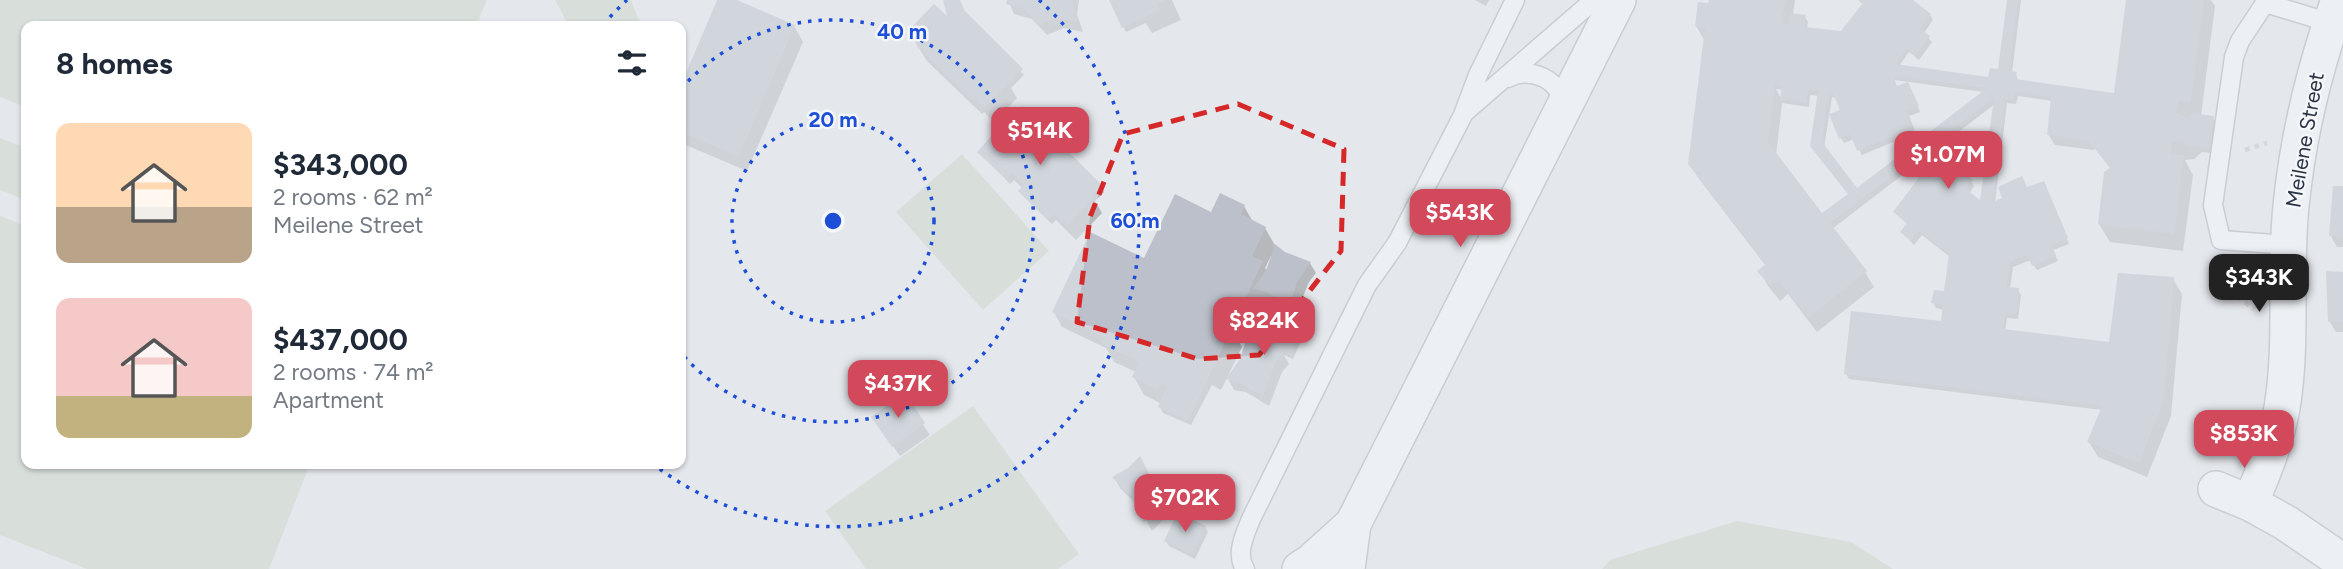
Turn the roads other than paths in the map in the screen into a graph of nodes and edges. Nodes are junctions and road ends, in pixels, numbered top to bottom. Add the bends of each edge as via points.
1 (1515, 0) edge
2 (1610, 2) edge
3 (2335, 12) edge
4 (1499, 83) junction
5 (1561, 111) junction
6 (1462, 115) junction
7 (2289, 245) junction
8 (2216, 489) dead end
9 (2250, 503) junction
10 (1353, 524) junction
11 (2343, 562) edge
12 (1245, 569) edge
13 (1301, 569) edge
14 (1323, 569) edge
15 (1347, 569) edge

1 - 6 lane
2 - 4 lane
2 - 5 street
3 - 7 street, Meilene Street via 2301,136
3 - 7 lane via 2265,3 2234,57 2213,205 2221,240
4 - 5 lane via 1522,73 1541,77 1557,89
4 - 6 lane
5 - 10 street
6 - 12 lane via 1398,243 1367,285 1251,519 1241,548
7 - 9 street, Meilene Street via 2282,407 2275,440
8 - 9 street
9 - 11 street
10 - 13 street
10 - 15 street
13 - 14 street

